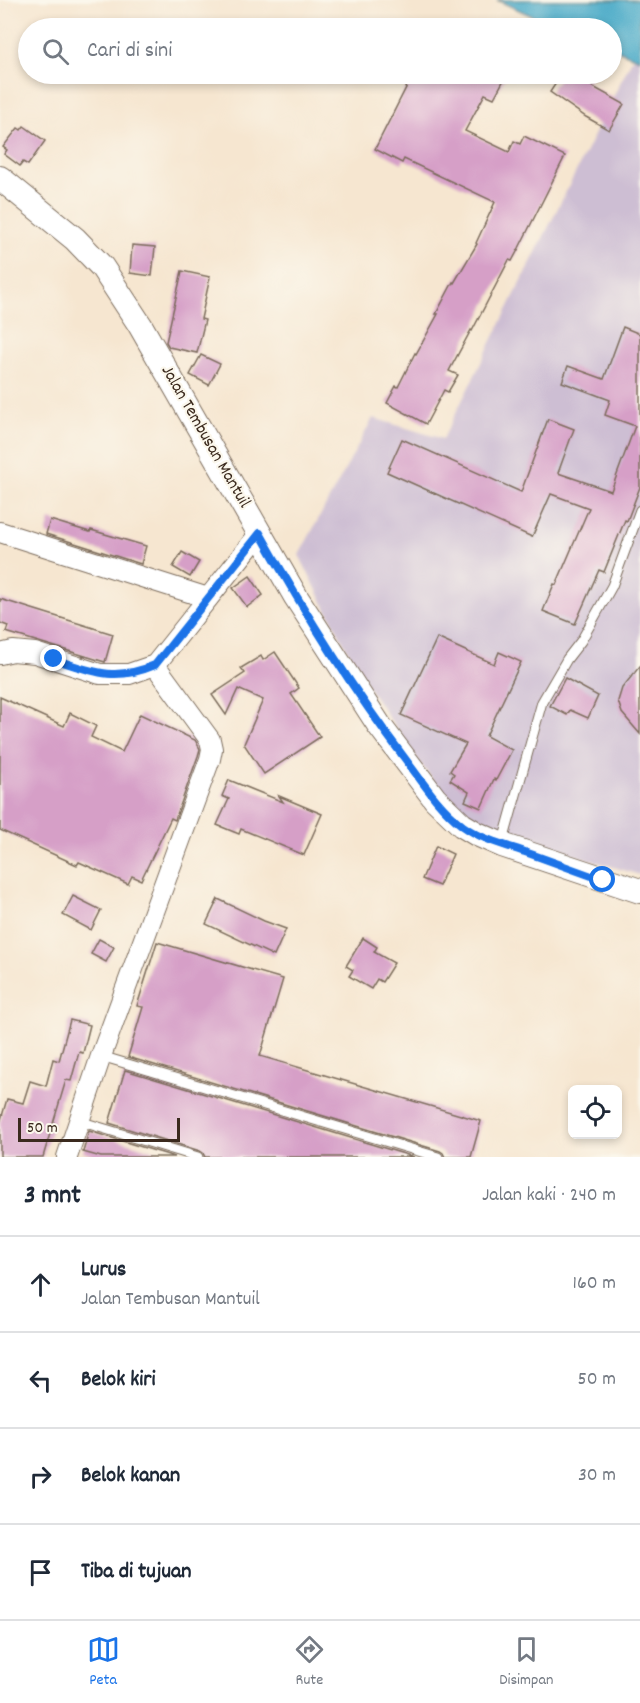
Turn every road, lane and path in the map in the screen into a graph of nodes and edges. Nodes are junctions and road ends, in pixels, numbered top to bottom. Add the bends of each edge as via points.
1 (0, 178) edge
2 (640, 510) edge
3 (0, 532) edge
4 (260, 533) junction
5 (208, 598) junction
6 (0, 654) edge
7 (155, 665) junction
8 (502, 845) junction
9 (640, 891) edge
10 (101, 1056) junction
11 (79, 1121) junction
12 (67, 1157) edge
13 (198, 1157) edge
14 (438, 1157) edge

1 - 4 street, Jalan Tembusan Mantuil via 75,239 102,267 140,324
2 - 8 lane via 612,585 542,702
3 - 5 street
4 - 5 street
4 - 8 street, Jalan Tembusan Mantuil via 346,676 435,799 462,825
5 - 7 street
6 - 7 street via 35,653 100,674 129,674
7 - 10 street via 210,740 212,749
8 - 9 street, Jalan Tembusan Mantuil
10 - 11 street
10 - 14 lane
11 - 12 street
11 - 13 lane

